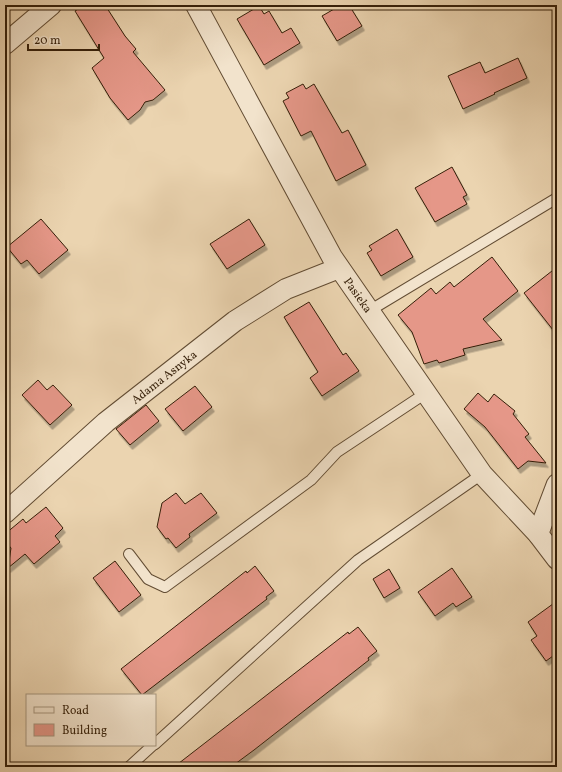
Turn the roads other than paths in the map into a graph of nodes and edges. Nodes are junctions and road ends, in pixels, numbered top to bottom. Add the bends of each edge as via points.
1 (51, 5) edge
2 (196, 5) edge
3 (5, 44) edge
4 (557, 198) edge
5 (339, 268) junction
6 (369, 310) junction
7 (426, 393) junction
8 (482, 474) junction
9 (557, 484) edge
10 (5, 513) edge
11 (538, 534) junction
12 (129, 554) dead end
13 (557, 559) edge
14 (156, 742) edge
15 (152, 746) edge
16 (129, 767) edge

1 - 3 street
2 - 5 street, Pasieka
4 - 6 lane
5 - 6 street, Pasieka
5 - 10 street, Adama Asnyka via 286,289 235,321 106,422
6 - 7 street, Pasieka
7 - 8 street, Pasieka
7 - 12 lane via 337,452 311,480 164,587 148,579
8 - 11 street, Pasieka
8 - 14 lane via 358,560
9 - 11 street
11 - 13 street, Pasieka
15 - 16 lane

